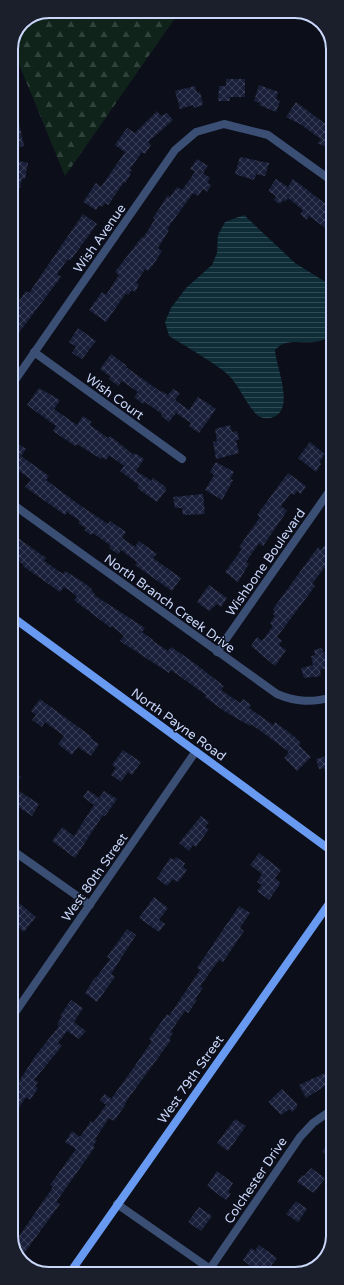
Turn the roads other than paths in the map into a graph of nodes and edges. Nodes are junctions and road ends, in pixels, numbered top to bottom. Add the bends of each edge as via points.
1 (326, 177) edge
2 (34, 352) junction
3 (18, 376) edge
4 (182, 459) dead end
5 (326, 495) edge
6 (18, 508) edge
7 (18, 621) edge
8 (217, 652) junction
9 (326, 699) edge
10 (196, 751) junction
11 (326, 847) edge
12 (18, 854) edge
13 (90, 906) junction
14 (326, 908) edge
15 (18, 1008) edge
16 (326, 1114) edge
17 (118, 1204) junction
18 (74, 1267) edge
19 (204, 1267) edge
20 (214, 1267) edge

1 - 2 street, Wish Avenue via 268,135 224,124 196,132 175,150
2 - 3 street, Wish Avenue
2 - 4 street, Wish Court
5 - 8 street, Wishbone Boulevard
6 - 8 street, North Branch Creek Drive
7 - 10 main road, North Payne Road
8 - 9 street, North Branch Creek Drive via 277,694 305,702
10 - 11 main road, North Payne Road
10 - 13 street, West 80th Street
12 - 13 street
13 - 15 street, West 80th Street
14 - 17 main road, West 79th Street
16 - 20 street, Colchester Drive via 313,1123 297,1141
17 - 18 main road, West 79th Street
17 - 19 street

